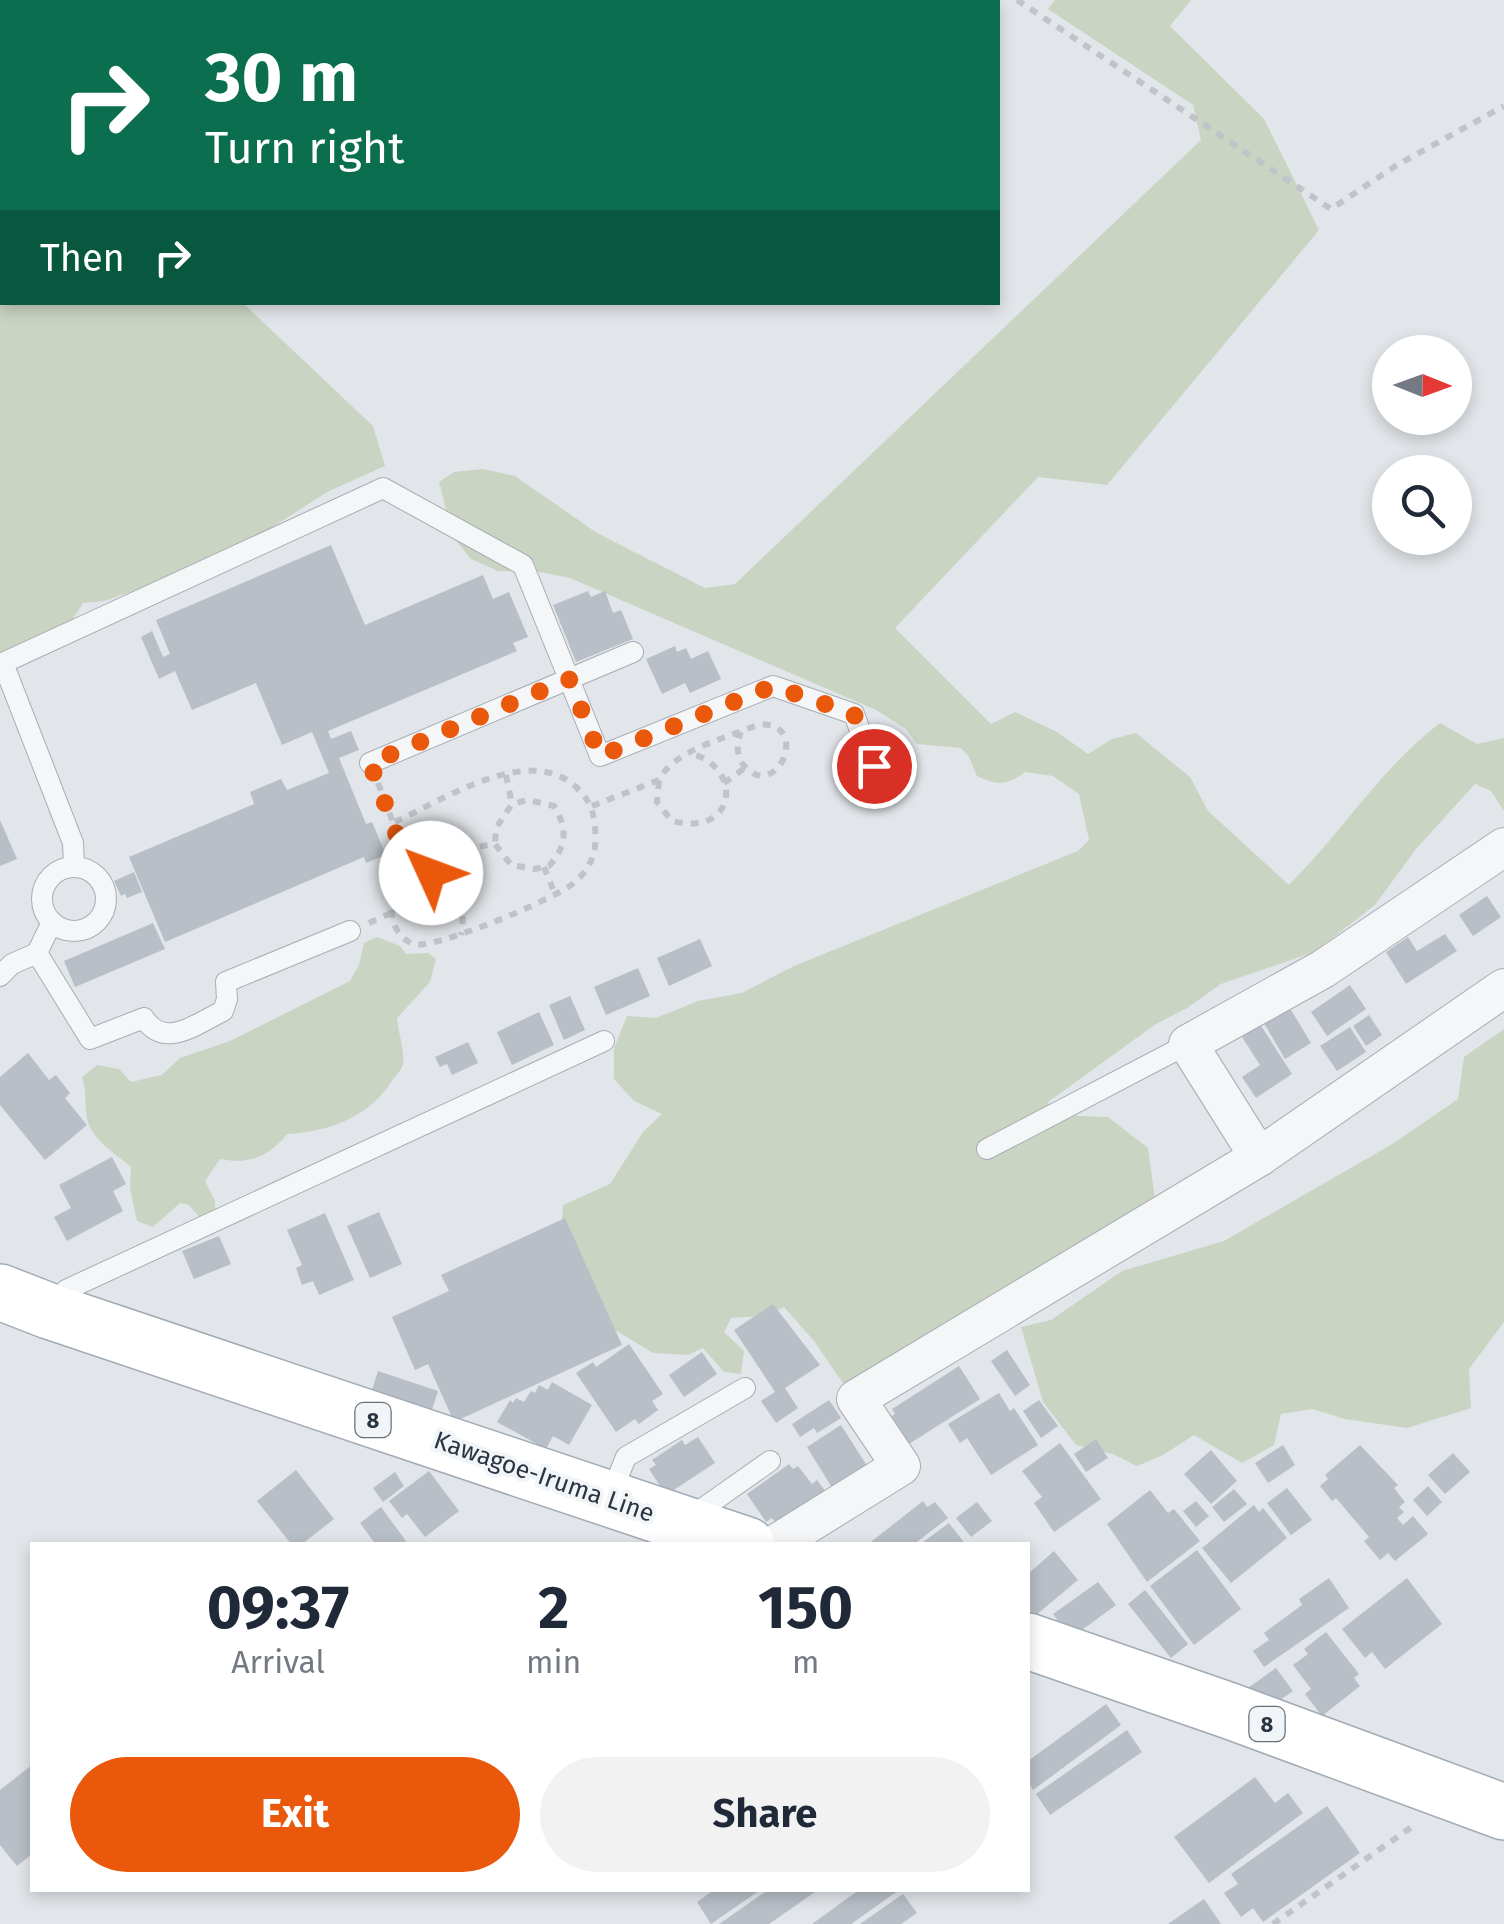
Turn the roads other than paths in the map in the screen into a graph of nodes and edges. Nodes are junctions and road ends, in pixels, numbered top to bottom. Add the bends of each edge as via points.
1 (633, 652) dead end
2 (569, 679) junction
3 (370, 763) road end
4 (874, 766) dead end
5 (1504, 847) edge
6 (74, 866) junction
7 (52, 922) junction
8 (350, 931) dead end
9 (37, 952) junction
10 (0, 976) edge
11 (1504, 988) edge
12 (604, 1041) dead end
13 (1188, 1044) junction
14 (987, 1149) dead end
15 (1259, 1157) junction
16 (25, 1302) edge
17 (745, 1388) dead end
18 (770, 1461) dead end
19 (609, 1499) junction
20 (695, 1528) junction
21 (738, 1542) edge
22 (779, 1542) edge
23 (1030, 1642) edge
24 (1504, 1812) edge

1 - 2 lane
2 - 3 lane
2 - 4 lane via 600,756 773,686 854,714
2 - 6 lane via 523,565 383,488 3,664 73,844
5 - 13 street via 1324,969
6 - 7 lane via 44,887
6 - 7 lane via 104,885 104,910 88,928
7 - 9 lane
8 - 9 lane via 226,982 223,1011 163,1035 144,1018 90,1039
9 - 10 lane
11 - 15 street
12 - 16 lane via 66,1290
13 - 14 lane
13 - 15 street
15 - 22 street via 856,1400 901,1466
16 - 19 main road, Kawagoe-Iruma Line / 8
17 - 19 lane via 626,1457
18 - 20 lane via 702,1509
19 - 20 main road, Kawagoe-Iruma Line / 8
20 - 21 main road, Kawagoe-Iruma Line / 8
23 - 24 main road, 8

